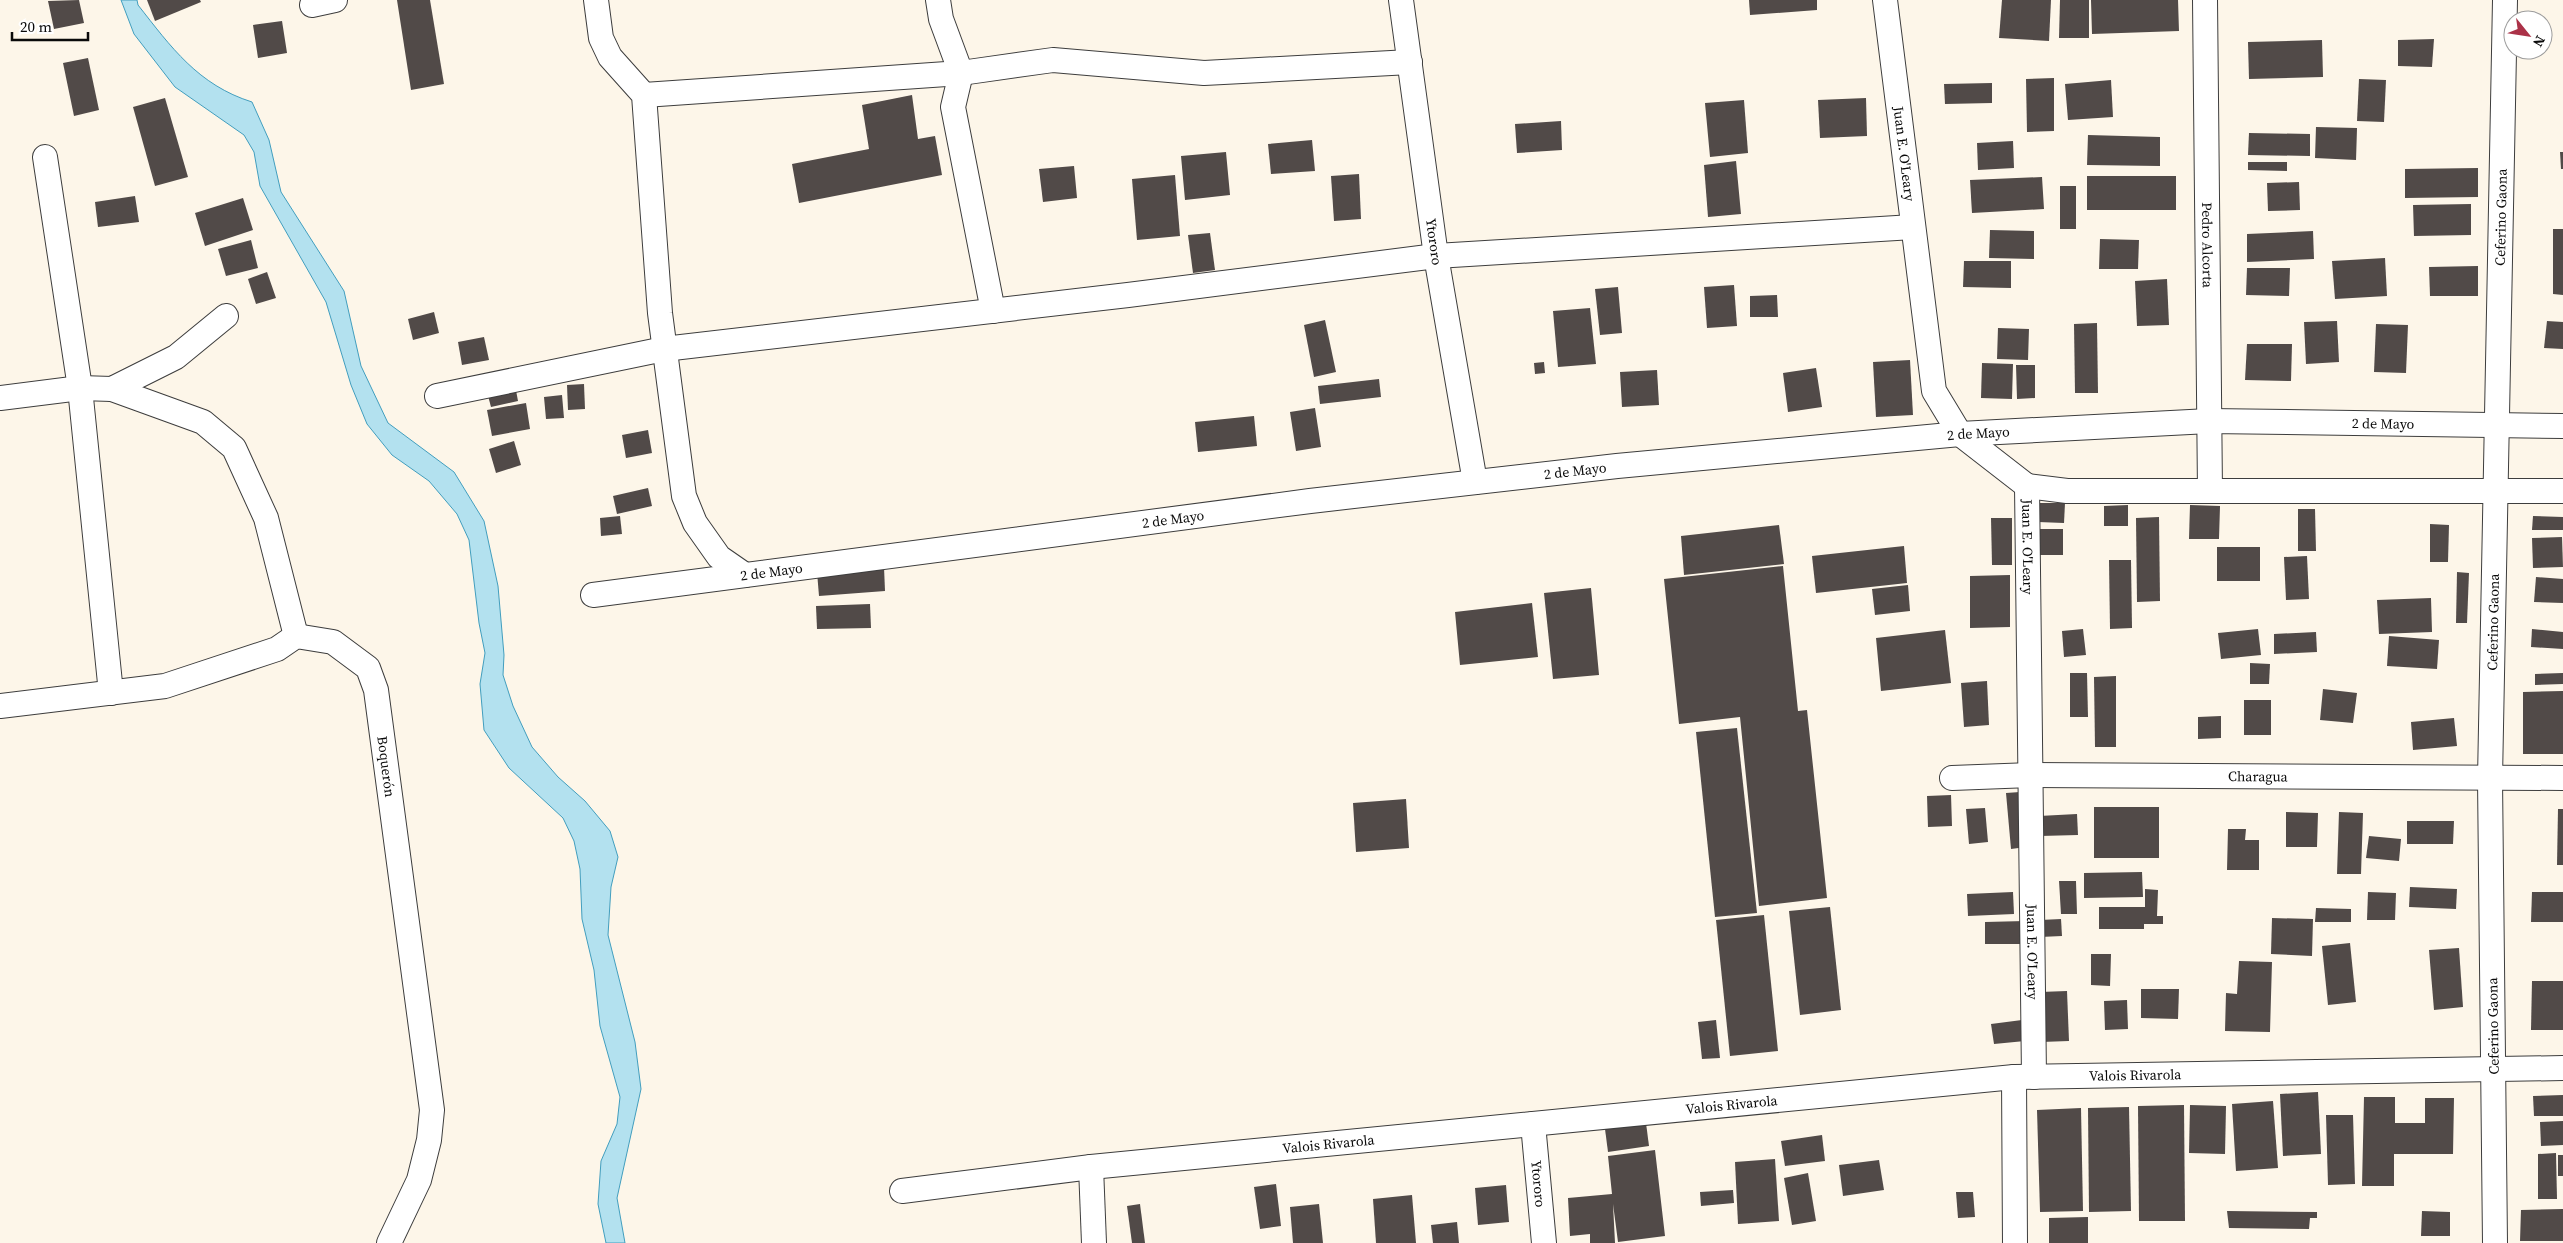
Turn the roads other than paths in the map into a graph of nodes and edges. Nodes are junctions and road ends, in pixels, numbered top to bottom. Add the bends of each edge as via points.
1 (596, 0) edge
2 (938, 0) edge
3 (1401, 0) edge
4 (1885, 0) edge
5 (2205, 0) edge
6 (2505, 0) edge
7 (1410, 62) junction
8 (961, 73) junction
9 (644, 94) junction
10 (45, 157) dead end
11 (1913, 228) junction
12 (1436, 256) junction
13 (993, 311) junction
14 (226, 316) dead end
15 (664, 349) junction
16 (80, 388) junction
17 (112, 389) junction
18 (437, 396) dead end
19 (0, 398) edge
20 (2209, 421) junction
21 (2563, 426) edge
22 (2498, 427) junction
23 (1960, 434) junction
24 (1475, 482) junction
25 (2027, 486) junction
26 (2210, 491) junction
27 (2497, 491) junction
28 (2563, 491) edge
29 (745, 575) junction
30 (593, 595) dead end
31 (296, 636) junction
32 (111, 693) junction
33 (0, 706) edge
34 (2031, 775) junction
35 (1952, 778) dead end
36 (2563, 778) edge
37 (2490, 779) junction
38 (2563, 1068) edge
39 (2493, 1069) junction
40 (2024, 1077) junction
41 (1533, 1124) junction
42 (1091, 1167) junction
43 (902, 1191) dead end
44 (389, 1243) edge
45 (1094, 1243) edge
46 (1544, 1243) edge
47 (2015, 1243) edge
48 (2495, 1243) edge

1 - 9 street via 601,38 610,58
2 - 8 street via 941,19
3 - 7 street, Ytororo
4 - 11 street, Juan E. O'Leary
5 - 20 street, Pedro Alcorta
6 - 22 street, Ceferino Gaona
7 - 8 street via 1204,73 1053,60
7 - 12 street, Ytororo
8 - 9 street
8 - 13 street via 953,107
9 - 15 street
10 - 16 street
11 - 12 street
11 - 23 street, Juan E. O'Leary via 1934,390
12 - 13 street
12 - 24 street, Ytororo
13 - 15 street
14 - 17 street via 176,357
15 - 18 street
15 - 29 street via 684,496 695,523 719,558
16 - 17 street
16 - 19 street
16 - 32 street
17 - 31 street via 203,422 234,448 266,518
20 - 22 street, 2 de Mayo
20 - 23 street, 2 de Mayo
20 - 26 street, Pedro Alcorta
21 - 22 street, 2 de Mayo
22 - 27 street, Ceferino Gaona
23 - 24 street, 2 de Mayo
23 - 25 street, Juan E. O'Leary
24 - 29 street, 2 de Mayo
25 - 26 street via 2067,491
25 - 34 street, Juan E. O'Leary
26 - 27 street
27 - 28 street
27 - 37 street, Ceferino Gaona
29 - 30 street, 2 de Mayo
31 - 32 street via 277,648 165,686
31 - 44 street, Boquerón via 333,642 368,668 376,690 432,1110 429,1140 419,1180
32 - 33 street
34 - 35 street, Charagua
34 - 37 street, Charagua
34 - 40 street, Juan E. O'Leary
36 - 37 street, Charagua
37 - 39 street, Ceferino Gaona
38 - 39 street, Valois Rivarola
39 - 40 street, Valois Rivarola
39 - 48 street, Ceferino Gaona
40 - 41 street, Valois Rivarola
40 - 47 street, Juan E. O'Leary
41 - 42 street, Valois Rivarola
41 - 46 street, Ytororo
42 - 43 street, Valois Rivarola
42 - 45 street

